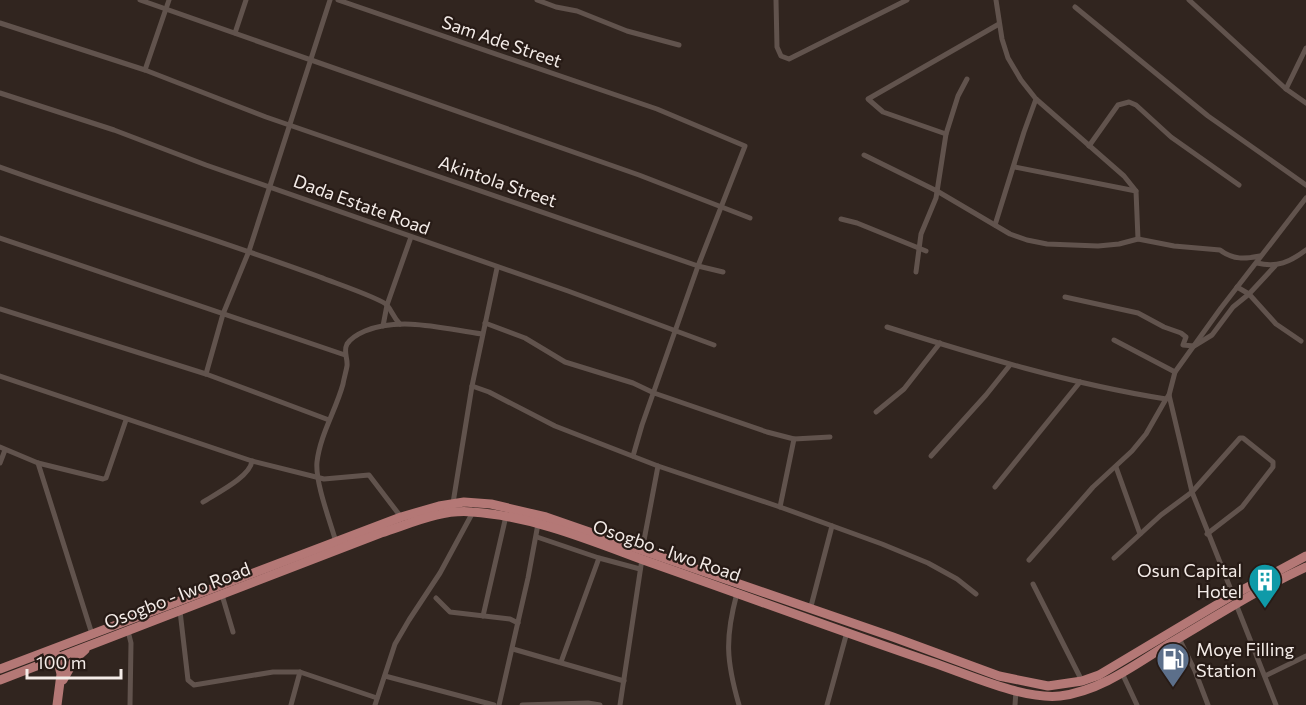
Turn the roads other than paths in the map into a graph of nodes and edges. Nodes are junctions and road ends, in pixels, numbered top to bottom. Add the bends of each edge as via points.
1 (140, 0) edge
2 (169, 0) edge
3 (246, 0) edge
4 (330, 0) edge
5 (338, 0) edge
6 (537, 0) edge
7 (776, 0) edge
8 (907, 0) edge
9 (996, 0) edge
10 (1189, 0) edge
11 (1075, 7) dead end
12 (166, 8) junction
13 (0, 23) edge
14 (999, 24) junction
15 (235, 33) junction
16 (679, 45) dead end
17 (1306, 48) edge
18 (310, 61) junction
19 (145, 70) junction
20 (967, 79) dead end
21 (1286, 89) junction
22 (0, 93) edge
23 (1036, 99) junction
24 (1306, 103) edge
25 (288, 123) junction
26 (946, 134) junction
27 (1089, 146) junction
28 (864, 155) dead end
29 (0, 167) edge
30 (1015, 167) junction
31 (1239, 185) dead end
32 (1306, 185) edge
33 (269, 187) junction
34 (937, 191) junction
35 (1136, 191) junction
36 (1306, 198) edge
37 (722, 205) junction
38 (750, 218) dead end
39 (841, 219) dead end
40 (995, 225) junction
41 (411, 237) junction
42 (0, 238) edge
43 (1138, 239) junction
44 (919, 249) junction
45 (1306, 250) edge
46 (249, 251) junction
47 (926, 251) dead end
48 (1260, 255) junction
49 (1243, 260) junction
50 (1257, 262) junction
51 (698, 266) junction
52 (1275, 266) junction
53 (497, 268) junction
54 (1251, 269) junction
55 (723, 272) dead end
56 (916, 272) dead end
57 (1237, 287) junction
58 (1249, 294) junction
59 (1065, 297) dead end
60 (387, 305) junction
61 (0, 309) edge
62 (223, 314) junction
63 (484, 323) junction
64 (400, 324) junction
65 (383, 326) junction
66 (887, 327) dead end
67 (675, 332) junction
68 (482, 334) junction
69 (1114, 340) dead end
70 (1301, 341) dead end
71 (940, 344) junction
72 (714, 345) dead end
73 (1194, 346) junction
74 (345, 355) junction
75 (1010, 365) junction
76 (1175, 372) junction
77 (206, 374) junction
78 (0, 376) edge
79 (1080, 382) junction
80 (472, 386) junction
81 (654, 393) junction
82 (1168, 397) junction
83 (876, 412) dead end
84 (126, 420) junction
85 (329, 420) junction
86 (830, 437) dead end
87 (794, 439) junction
88 (3, 448) edge
89 (633, 456) junction
90 (931, 456) dead end
91 (252, 461) junction
92 (0, 463) edge
93 (39, 464) junction
94 (658, 466) junction
95 (1116, 467) junction
96 (319, 478) junction
97 (995, 487) dead end
98 (1192, 492) junction
99 (203, 501) dead end
100 (453, 503) junction
101 (780, 507) junction
102 (473, 512) junction
103 (506, 516) junction
104 (401, 517) junction
105 (538, 524) junction
106 (832, 526) junction
107 (1140, 534) junction
108 (1208, 534) junction
109 (537, 537) junction
110 (336, 542) junction
111 (642, 555) junction
112 (1306, 556) edge
113 (599, 558) junction
114 (1114, 558) dead end
115 (1029, 560) dead end
116 (1306, 567) edge
117 (640, 569) junction
118 (1033, 584) dead end
119 (737, 593) junction
120 (976, 594) dead end
121 (222, 595) junction
122 (436, 598) dead end
123 (1234, 600) junction
124 (810, 609) junction
125 (180, 611) junction
126 (483, 616) junction
127 (518, 623) junction
128 (128, 631) junction
129 (233, 632) dead end
130 (848, 632) junction
131 (92, 634) junction
132 (1179, 638) junction
133 (92, 645) junction
134 (513, 649) junction
135 (56, 654) junction
136 (1306, 656) edge
137 (561, 662) junction
138 (0, 669) edge
139 (300, 672) junction
140 (1122, 673) junction
141 (385, 676) junction
142 (1265, 676) junction
143 (0, 680) edge
144 (624, 681) junction
145 (1082, 681) junction
146 (60, 685) junction
147 (1016, 691) junction
148 (377, 698) junction
149 (559, 704) edge
150 (57, 705) edge
151 (130, 705) edge
152 (291, 705) edge
153 (375, 705) edge
154 (497, 705) edge
155 (522, 705) edge
156 (600, 705) edge
157 (620, 705) edge
158 (739, 705) edge
159 (827, 705) edge
160 (1015, 705) edge
161 (1137, 705) edge
162 (1208, 705) edge
163 (1276, 705) edge

1 - 12 street
2 - 12 street
3 - 15 street
4 - 18 street
5 - 37 street, Sam Ade Street via 657,109 746,146
6 - 16 street
7 - 8 street via 777,47 781,56 789,59
9 - 14 street
10 - 21 street
11 - 32 street via 1208,116
12 - 15 street
12 - 19 street
13 - 19 street, Akintola Street
14 - 23 street via 1008,58
14 - 26 street via 868,99 883,112
15 - 18 street
17 - 21 street
18 - 25 street
18 - 37 street
19 - 25 street, Akintola Street
20 - 26 street via 957,96
21 - 24 street
22 - 33 street, Dada Estate Road
23 - 27 street
23 - 30 street
25 - 33 street
25 - 51 street, Akintola Street
26 - 34 street
27 - 31 street via 1118,105 1129,102
27 - 35 street
28 - 34 street
29 - 46 street
30 - 35 street
30 - 40 street
33 - 41 street, Dada Estate Road
33 - 46 street
34 - 40 street
34 - 44 street
35 - 43 street
36 - 48 street
37 - 38 street
37 - 51 street
39 - 44 street
40 - 43 street via 1010,234 1047,244 1098,246
41 - 53 street, Dada Estate Road
41 - 60 street
42 - 62 street
43 - 49 street via 1220,250
44 - 47 street
44 - 56 street
45 - 52 street
46 - 60 street
46 - 62 street
48 - 49 street
48 - 50 street
49 - 54 street
50 - 52 street
50 - 54 street
51 - 55 street, Akintola Street
51 - 67 street
52 - 58 street
53 - 63 street
53 - 67 street, Dada Estate Road
54 - 57 street
57 - 58 street
57 - 73 street
58 - 70 street via 1276,324
58 - 73 street via 1233,307 1212,335
59 - 73 street via 1138,313 1181,333 1185,337 1183,345
60 - 64 street
60 - 65 street
61 - 77 street
62 - 74 street
62 - 77 street
63 - 68 street
63 - 81 street via 525,338 565,362 633,382
64 - 65 street
64 - 68 street
65 - 74 street via 354,337 348,342
66 - 71 street
67 - 72 street, Dada Estate Road
67 - 81 street
68 - 80 street
69 - 76 street
71 - 75 street
71 - 83 street via 904,389
73 - 76 street
74 - 85 street via 342,386
75 - 79 street
75 - 90 street
76 - 82 street
77 - 85 street
78 - 84 street
79 - 82 street via 1109,390
79 - 97 street
80 - 89 street via 555,426
80 - 100 street
81 - 87 street
81 - 89 street
82 - 95 street via 1146,434
82 - 98 street
84 - 91 street
84 - 93 street via 106,478 99,480
85 - 96 street via 317,463
86 - 87 street
87 - 101 street
88 - 92 street
88 - 93 street
89 - 94 street
91 - 96 street
91 - 99 street via 238,479
93 - 131 street
94 - 101 street
94 - 111 street
95 - 107 street
95 - 115 street via 1093,487
96 - 104 street via 369,476
96 - 110 street
98 - 107 street
98 - 108 street
98 - 108 street via 1241,437 1273,462 1271,472 1242,507
100 - 104 main road, Osogbo - Iwo Road
100 - 111 main road, Osogbo - Iwo Road via 515,508
101 - 106 street
102 - 103 main road, Osogbo - Iwo Road
102 - 121 main road, Osogbo - Iwo Road via 440,514 409,524
102 - 141 street via 395,644
103 - 105 main road, Osogbo - Iwo Road
103 - 126 street
104 - 110 main road, Osogbo - Iwo Road
105 - 109 street
105 - 111 main road, Osogbo - Iwo Road
106 - 120 street via 928,563
106 - 124 street
107 - 114 street
108 - 123 street
109 - 113 street
109 - 127 street
110 - 131 main road, Osogbo - Iwo Road
111 - 117 street
111 - 119 main road, Osogbo - Iwo Road
111 - 124 main road, Osogbo - Iwo Road
112 - 123 main road, Osogbo - Iwo Road
113 - 117 street
113 - 137 street
116 - 123 main road, Osogbo - Iwo Road
117 - 144 street
118 - 145 street
119 - 130 main road, Osogbo - Iwo Road
119 - 158 street via 728,633 732,682
121 - 125 main road, Osogbo - Iwo Road
121 - 129 street
122 - 126 street via 450,612
123 - 132 main road, Osogbo - Iwo Road
123 - 142 street
123 - 145 main road, Osogbo - Iwo Road
124 - 145 main road, Osogbo - Iwo Road via 1019,682 1048,686
125 - 128 main road, Osogbo - Iwo Road
125 - 139 street via 189,680 194,685 273,672
126 - 127 street
127 - 134 street
128 - 133 main road, Osogbo - Iwo Road
128 - 151 street
130 - 147 main road, Osogbo - Iwo Road
130 - 159 street
131 - 135 main road, Osogbo - Iwo Road
132 - 140 main road, Osogbo - Iwo Road
132 - 162 street
133 - 135 main road, Osogbo - Iwo Road
133 - 146 main road via 75,659
134 - 137 street
134 - 154 street
135 - 138 main road, Osogbo - Iwo Road
135 - 143 main road, Osogbo - Iwo Road
135 - 146 main road
136 - 142 street
137 - 144 street
139 - 148 street
139 - 152 street
140 - 147 main road, Osogbo - Iwo Road via 1090,689 1059,696
140 - 161 street
141 - 148 street
141 - 154 street
142 - 163 street
144 - 157 street
146 - 150 main road
147 - 160 street
148 - 153 street
149 - 155 street
149 - 156 street

